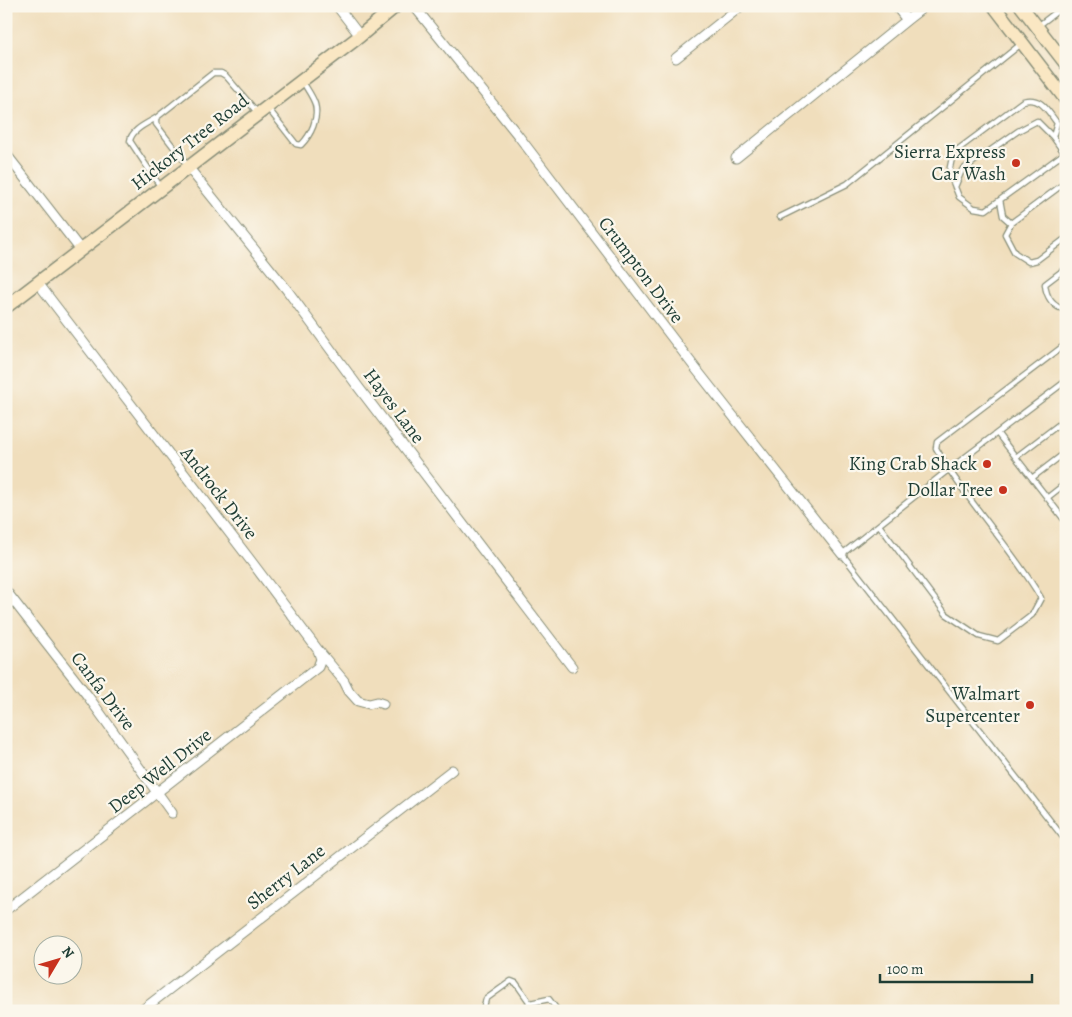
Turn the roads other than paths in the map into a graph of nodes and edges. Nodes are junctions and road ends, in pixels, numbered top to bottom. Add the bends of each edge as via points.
1 (337, 6) edge
2 (396, 6) edge
3 (414, 6) edge
4 (741, 6) edge
5 (896, 6) edge
6 (925, 6) edge
7 (994, 6) edge
8 (1022, 6) edge
9 (1064, 6) edge
10 (907, 20) junction
11 (1037, 27) junction
12 (360, 36) junction
13 (1022, 43) junction
14 (676, 58) dead end
15 (1066, 64) edge
16 (302, 80) junction
17 (1066, 100) edge
18 (262, 110) junction
19 (156, 118) junction
20 (1053, 137) junction
21 (1065, 153) edge
22 (6, 154) edge
23 (736, 158) dead end
24 (188, 167) junction
25 (1066, 182) edge
26 (955, 187) junction
27 (161, 188) junction
28 (1000, 200) junction
29 (780, 217) dead end
30 (1011, 224) junction
31 (1066, 238) edge
32 (80, 250) junction
33 (1066, 268) edge
34 (38, 283) junction
35 (6, 307) edge
36 (1066, 310) edge
37 (1066, 344) edge
38 (1065, 382) edge
39 (1066, 419) edge
40 (997, 433) junction
41 (1066, 452) edge
42 (1016, 458) junction
43 (948, 470) junction
44 (1032, 478) junction
45 (1066, 484) edge
46 (1047, 498) junction
47 (1065, 521) edge
48 (879, 525) junction
49 (842, 554) junction
50 (6, 591) edge
51 (318, 650) junction
52 (572, 667) dead end
53 (384, 704) dead end
54 (452, 770) dead end
55 (158, 793) junction
56 (172, 812) dead end
57 (1066, 840) edge
58 (6, 910) edge
59 (530, 1003) junction
60 (141, 1011) edge
61 (488, 1011) edge
62 (521, 1011) edge
63 (558, 1011) edge

1 - 12 street
2 - 12 street, Hickory Tree Road
3 - 49 street, Crumpton Drive
4 - 14 street
5 - 10 street
6 - 10 street
7 - 13 street
8 - 11 street
9 - 11 lane
10 - 23 street
11 - 15 street
12 - 16 street, Hickory Tree Road
13 - 17 street
13 - 29 lane via 847,184
16 - 18 street, Hickory Tree Road
16 - 18 lane via 315,104 316,117 309,137 301,145 296,144
18 - 19 lane via 226,76 213,73
18 - 24 street, Hickory Tree Road
19 - 24 lane via 156,124
19 - 27 lane via 130,136 130,141
20 - 21 lane
20 - 26 lane via 1037,121 962,170
20 - 26 lane via 1058,123 1040,102 1031,98 1022,101 953,153 949,172
21 - 28 lane
22 - 32 street
24 - 27 street, Hickory Tree Road
24 - 52 street, Hayes Lane via 287,290
25 - 30 lane
26 - 28 lane via 959,197 974,208 986,210
27 - 32 street, Hickory Tree Road
28 - 30 lane via 1003,216
30 - 31 lane via 1005,234 1015,253 1029,262 1037,260
32 - 34 street, Hickory Tree Road
33 - 36 lane via 1046,284 1046,294 1056,307
34 - 35 street, Hickory Tree Road
34 - 51 street, Androck Drive
37 - 43 lane via 937,442 936,448
38 - 40 lane
39 - 42 lane
40 - 42 lane
40 - 43 lane
41 - 44 lane
42 - 44 lane
43 - 48 lane
43 - 48 lane via 1029,577 1041,598 1032,615 998,641 979,636 946,614
44 - 46 lane
45 - 46 lane
46 - 47 lane
48 - 49 lane
49 - 57 lane
50 - 55 street, Canfa Drive
51 - 53 street, Androck Drive via 358,701
51 - 55 street, Deep Well Drive via 318,667
54 - 60 street, Sherry Lane
55 - 56 street, Canfa Drive
55 - 58 street, Deep Well Drive
59 - 61 lane via 511,981 486,999 484,1006
59 - 62 lane
59 - 63 lane via 549,999

